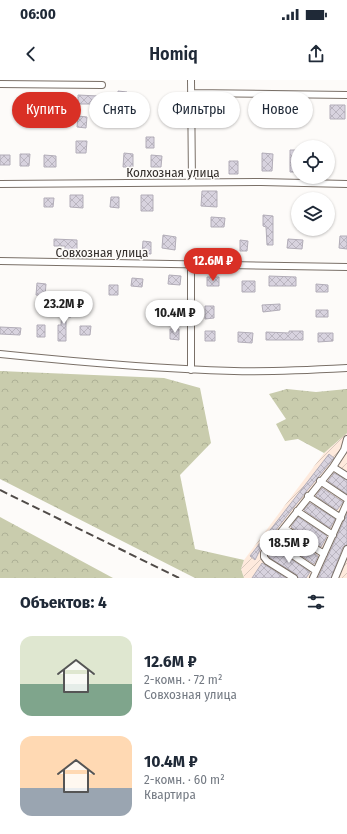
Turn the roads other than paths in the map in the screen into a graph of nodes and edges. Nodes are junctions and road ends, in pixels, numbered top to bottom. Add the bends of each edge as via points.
1 (191, 80) edge
2 (0, 84) edge
3 (102, 85) dead end
4 (191, 92) edge
5 (240, 94) edge
6 (347, 95) edge
7 (191, 128) edge
8 (192, 182) junction
9 (0, 184) edge
10 (347, 184) edge
11 (0, 261) edge
12 (191, 263) junction
13 (347, 267) edge
14 (0, 354) edge
15 (347, 368) edge
16 (191, 370) junction
17 (347, 439) edge
18 (333, 467) junction
19 (347, 476) edge
20 (320, 481) junction
21 (308, 496) junction
22 (347, 499) edge
23 (347, 503) edge
24 (297, 511) junction
25 (340, 518) junction
26 (284, 528) junction
27 (333, 535) junction
28 (273, 542) junction
29 (347, 549) edge
30 (324, 554) junction
31 (316, 571) junction
32 (294, 578) edge
33 (313, 578) edge
34 (335, 578) edge

1 - 4 street
2 - 3 street
5 - 6 street
7 - 8 street
8 - 9 street, Колхозная улица
8 - 10 street, Колхозная улица
11 - 12 street, Совхозная улица
12 - 13 street, Совхозная улица
12 - 16 street
14 - 16 street
15 - 16 street
17 - 18 street via 344,450
18 - 19 street
18 - 20 street
20 - 21 street
20 - 22 street
21 - 24 street
21 - 25 street
23 - 25 street
24 - 26 street
24 - 27 street
25 - 27 street
26 - 28 street
26 - 30 street
27 - 30 street
28 - 31 street
28 - 32 street via 264,553 264,557
29 - 34 street
30 - 31 street
31 - 33 street

